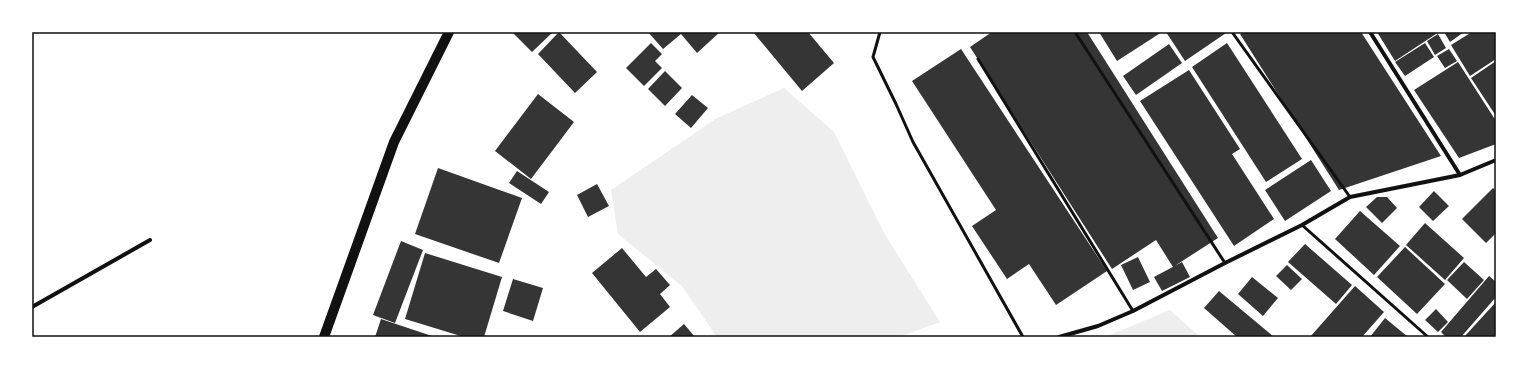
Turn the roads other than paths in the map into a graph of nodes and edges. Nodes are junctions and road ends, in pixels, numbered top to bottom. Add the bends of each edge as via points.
1 (449, 32) edge
2 (880, 32) edge
3 (1075, 32) edge
4 (1232, 32) edge
5 (1370, 32) edge
6 (978, 59) dead end
7 (1496, 160) edge
8 (1460, 175) junction
9 (1350, 197) junction
10 (1302, 225) junction
11 (150, 240) dead end
12 (1225, 263) junction
13 (32, 307) edge
14 (1134, 311) junction
15 (324, 337) edge
16 (1024, 337) edge
17 (1059, 337) edge
18 (1428, 337) edge

1 - 15 main road via 394,142
2 - 16 lane via 873,58 913,142
3 - 12 lane
4 - 9 lane
5 - 8 street
6 - 14 lane
7 - 8 street
8 - 9 street
9 - 10 street
10 - 12 street
10 - 18 lane
11 - 13 street
12 - 14 street
14 - 17 street via 1098,326

